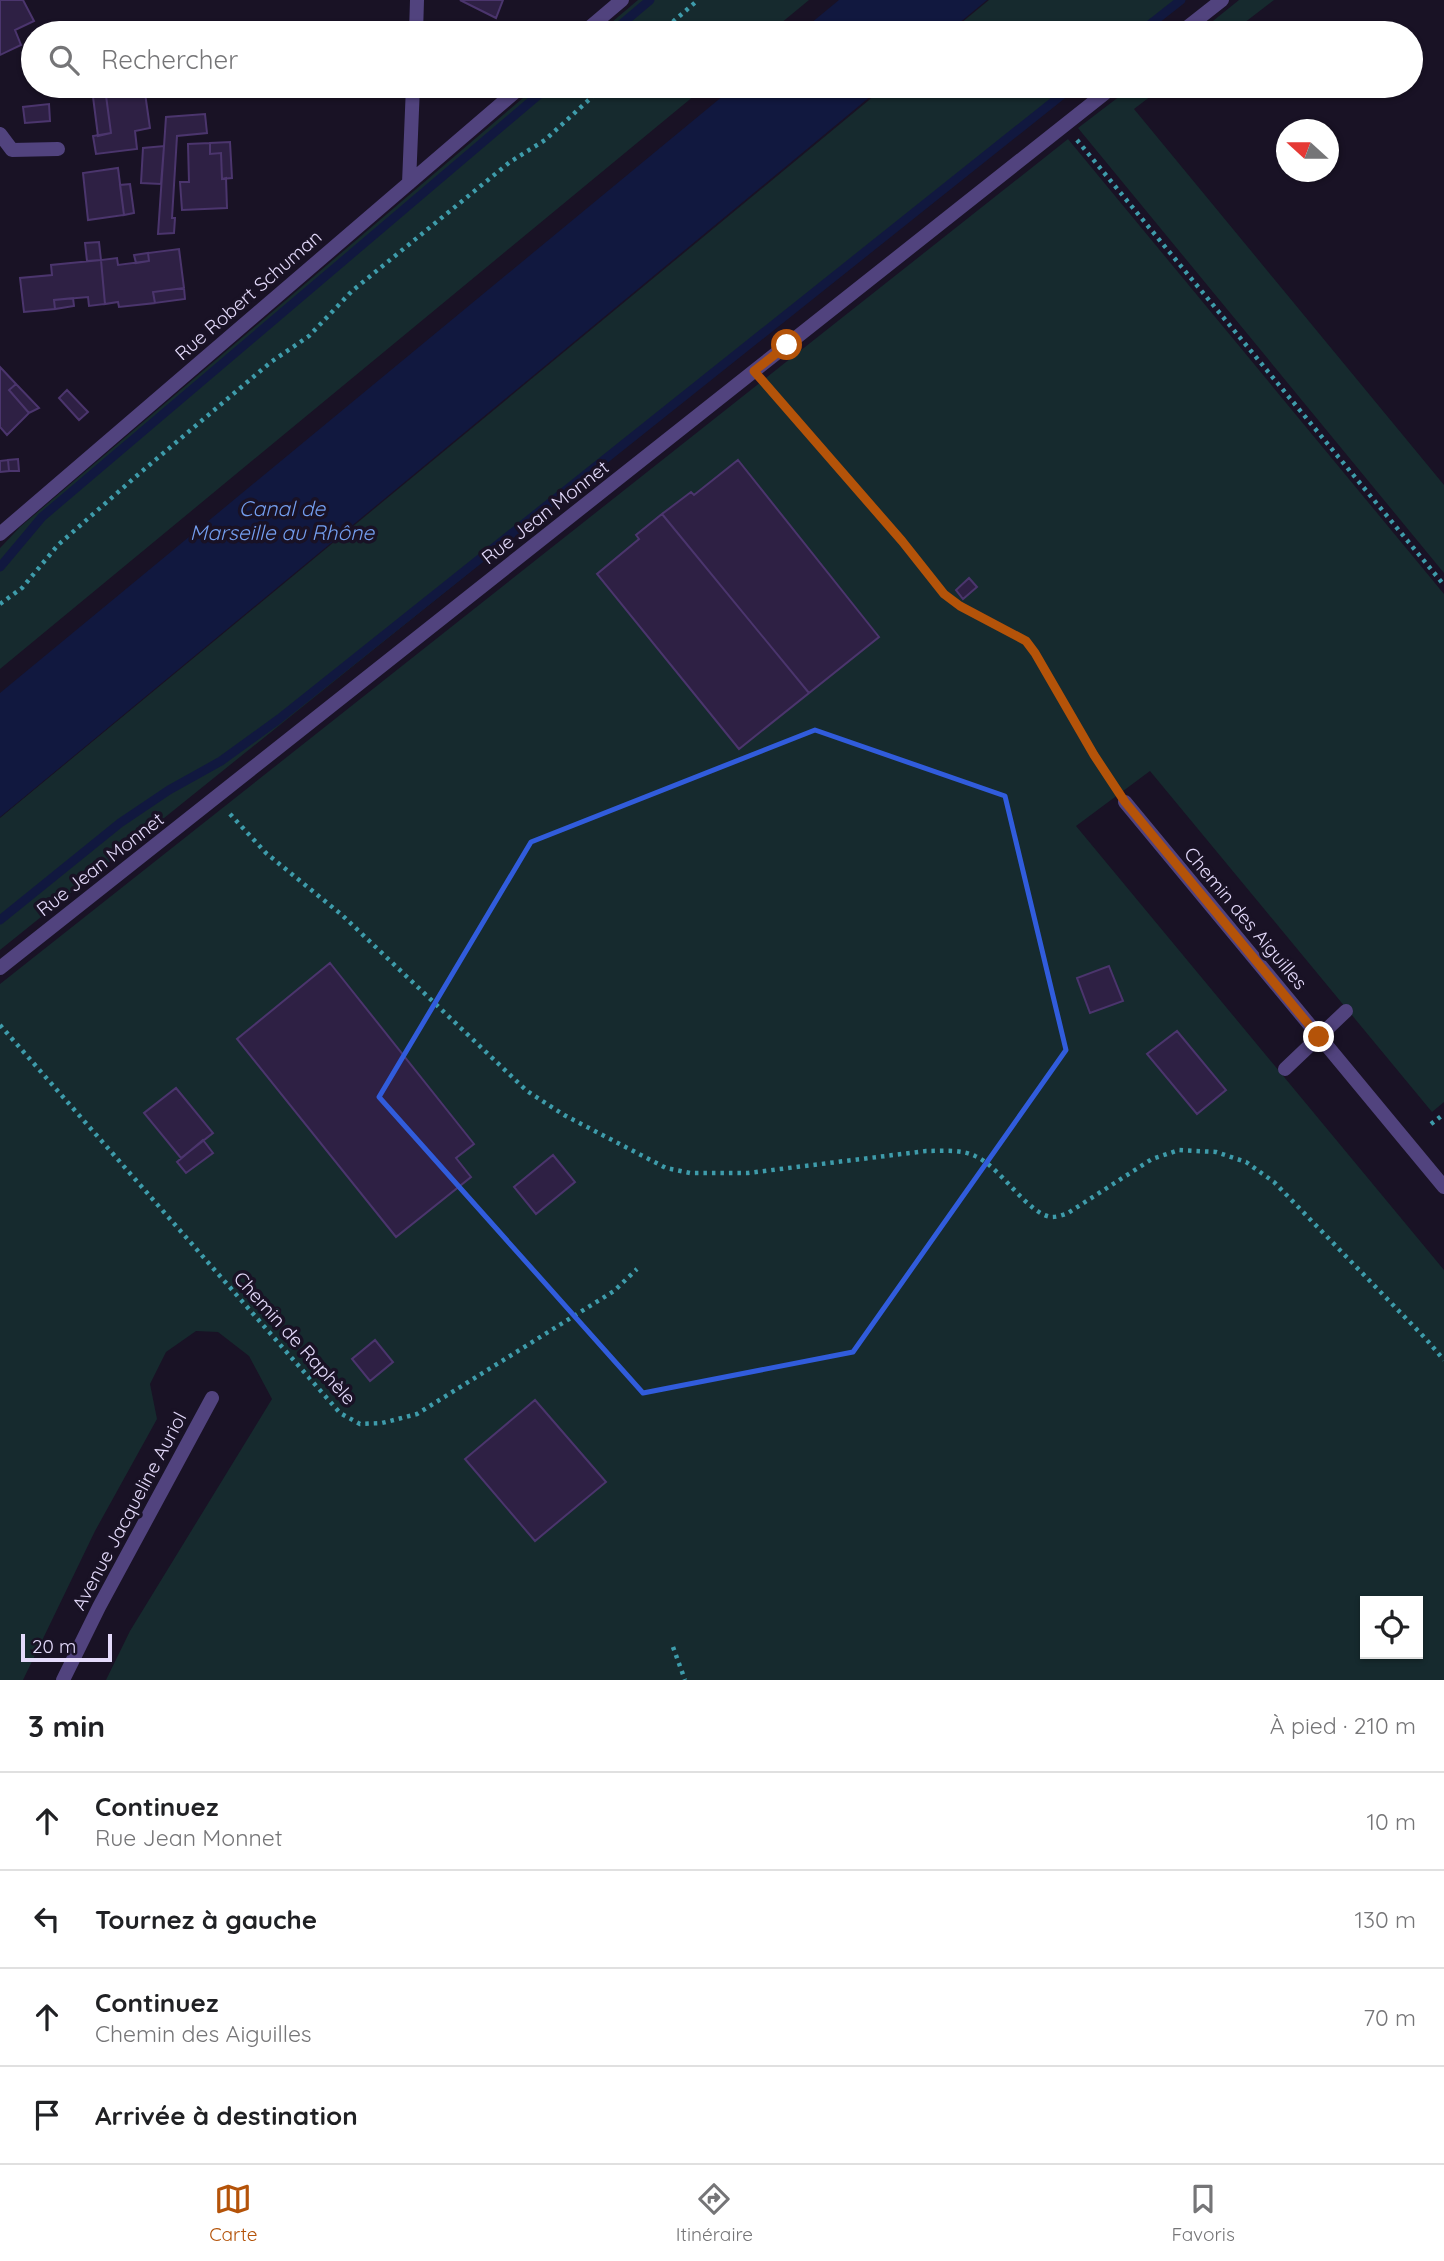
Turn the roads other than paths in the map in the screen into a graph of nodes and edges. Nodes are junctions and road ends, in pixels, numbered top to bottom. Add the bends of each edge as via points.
1 (417, 0) edge
2 (622, 0) edge
3 (1223, 0) edge
4 (416, 21) edge
5 (597, 21) edge
6 (1196, 21) edge
7 (413, 98) edge
8 (508, 98) edge
9 (1099, 98) edge
10 (0, 134) edge
11 (58, 149) dead end
12 (409, 183) junction
13 (0, 534) edge
14 (1125, 802) road end
15 (0, 968) edge
16 (1346, 1012) dead end
17 (1319, 1037) junction
18 (1285, 1069) dead end
19 (1444, 1187) edge
20 (212, 1398) dead end
21 (63, 1680) edge

1 - 4 street
2 - 5 street
3 - 6 street
7 - 12 street
8 - 12 street, Rue Robert Schuman
9 - 15 street, Rue Jean Monnet
10 - 11 street via 12,150
12 - 13 street, Rue Robert Schuman
14 - 17 street, Chemin des Aiguilles
16 - 17 street
17 - 18 street
17 - 19 street, Chemin des Aiguilles
20 - 21 street, Avenue Jacqueline Auriol

